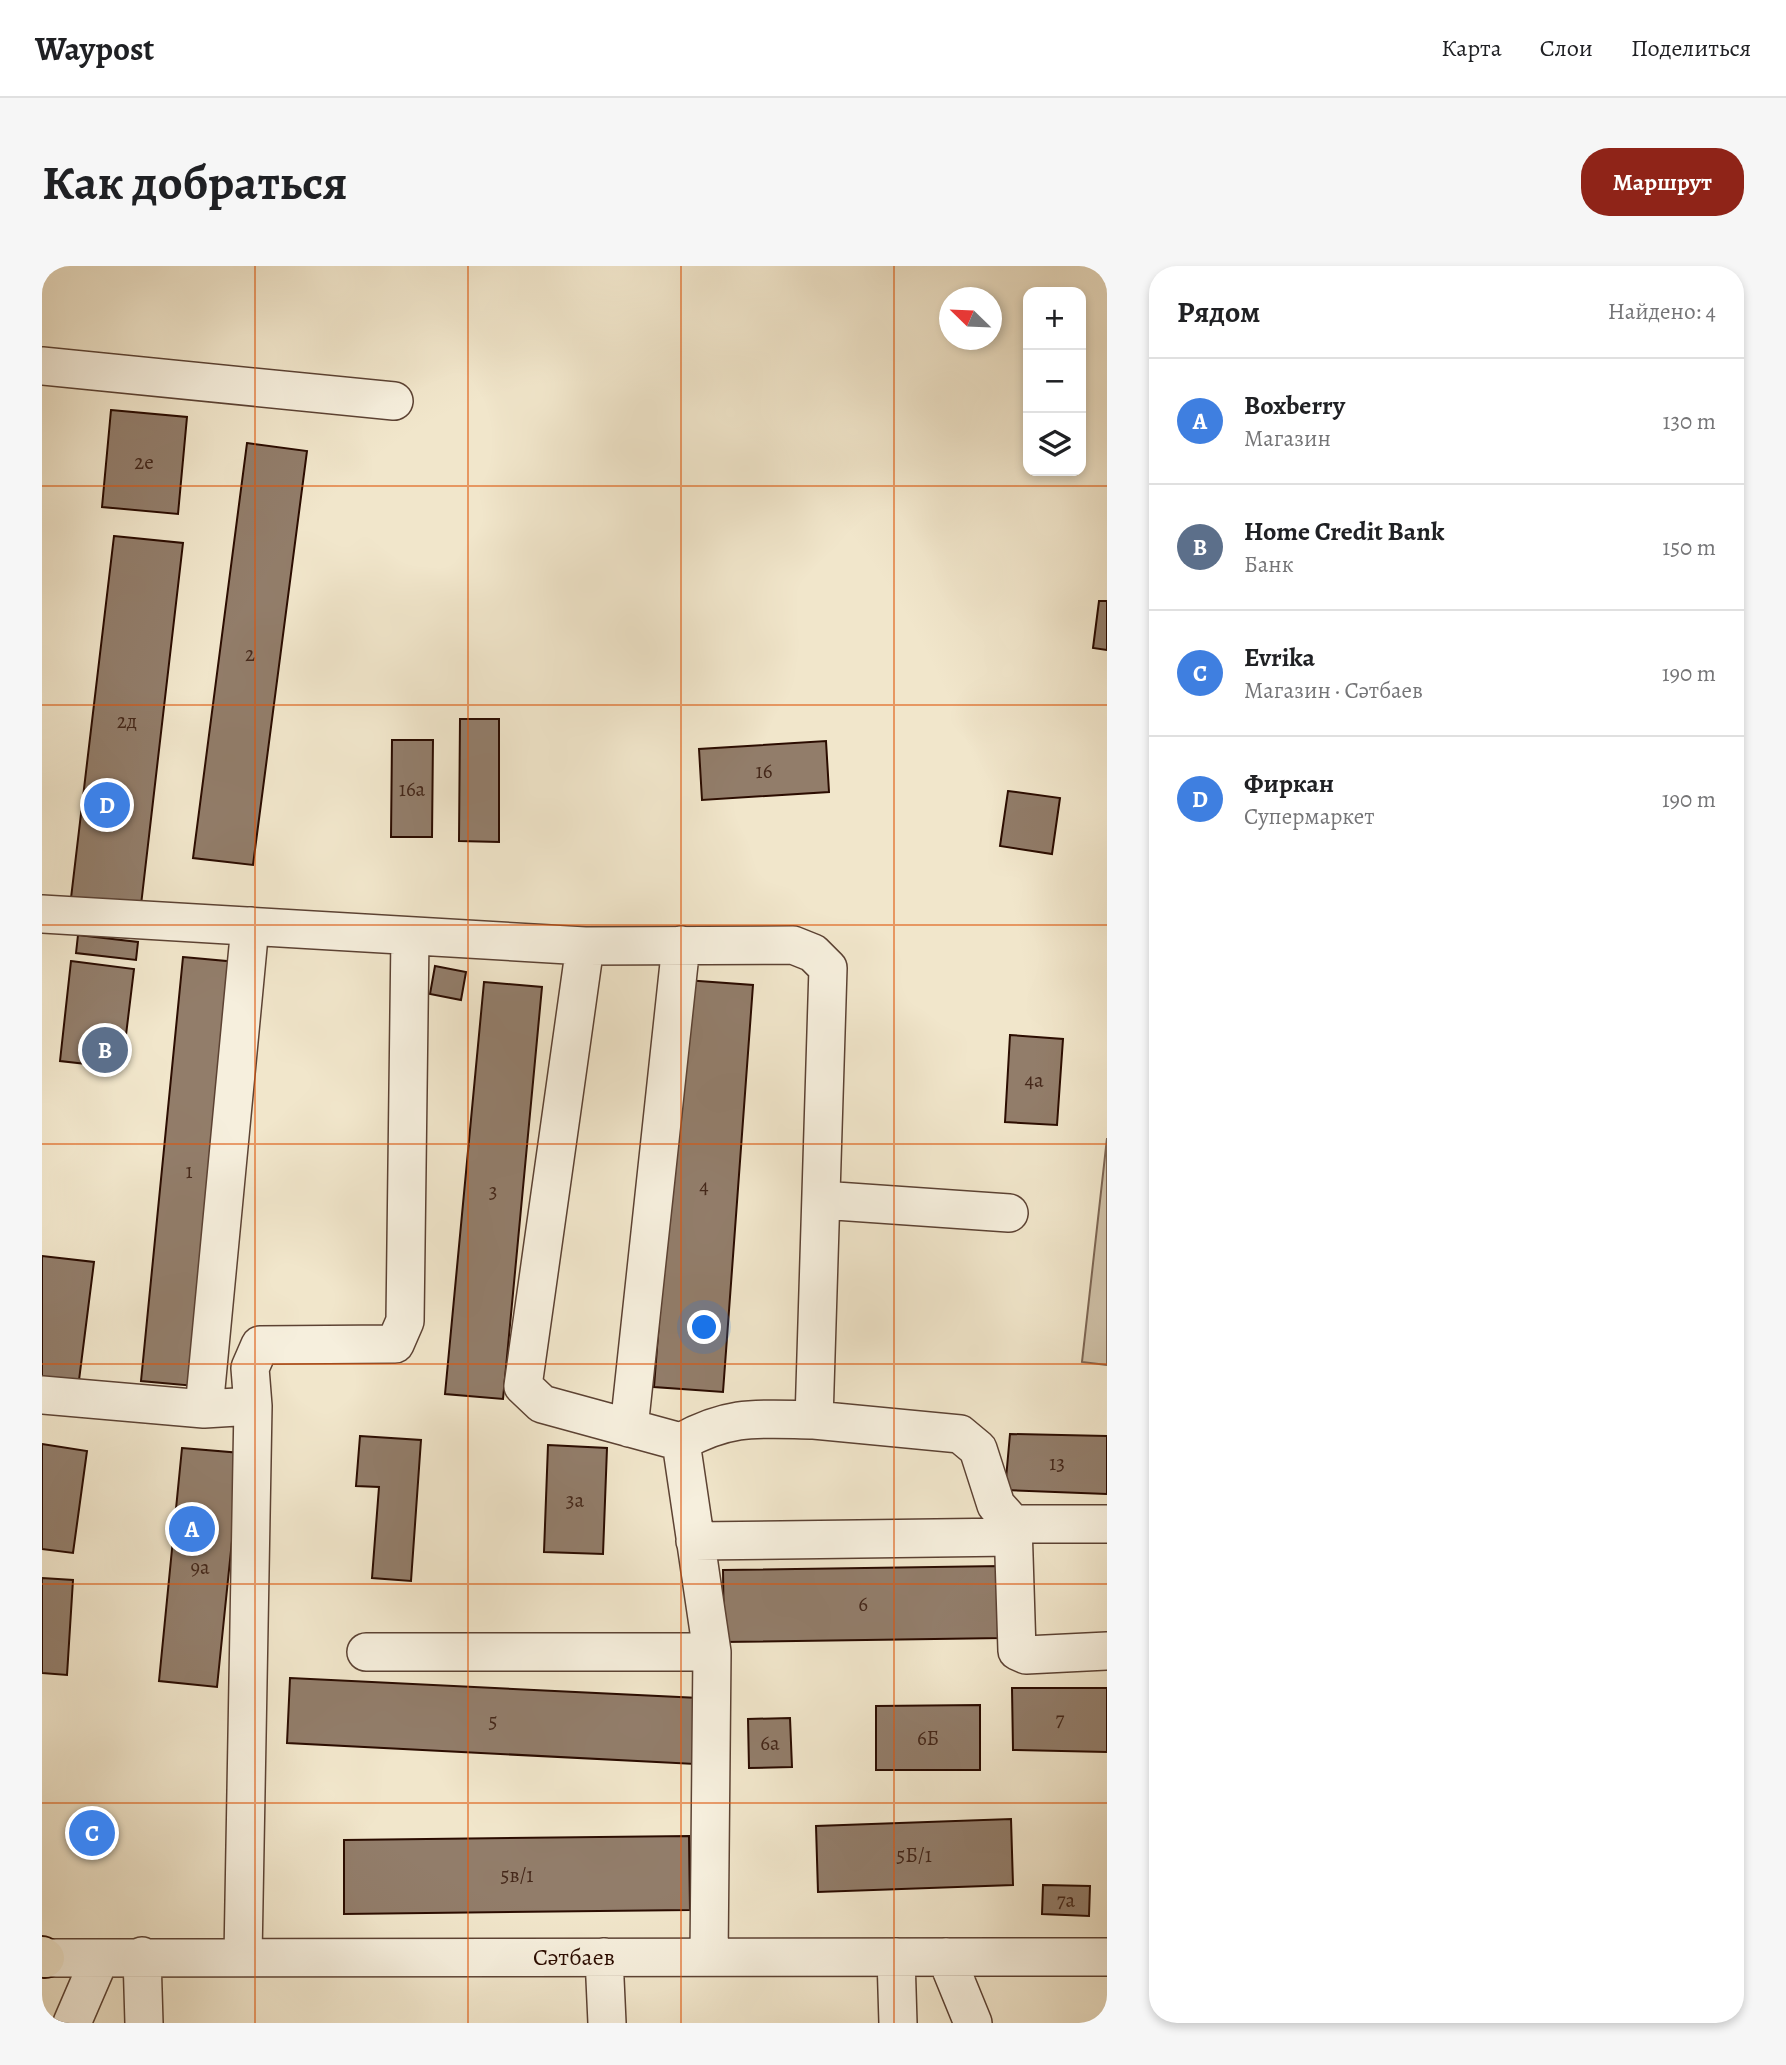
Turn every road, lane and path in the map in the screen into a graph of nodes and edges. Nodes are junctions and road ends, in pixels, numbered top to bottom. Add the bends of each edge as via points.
1 (42, 366) edge
2 (394, 401) dead end
3 (42, 914) edge
4 (250, 926) junction
5 (410, 936) junction
6 (681, 945) junction
7 (585, 946) junction
8 (821, 1200) junction
9 (1009, 1213) dead end
10 (42, 1395) edge
11 (253, 1406) junction
12 (204, 1409) junction
13 (814, 1420) junction
14 (629, 1428) junction
15 (681, 1442) junction
16 (1107, 1524) edge
17 (1013, 1531) junction
18 (695, 1541) junction
19 (1107, 1651) edge
20 (366, 1652) dead end
21 (712, 1652) junction
22 (142, 1956) junction
23 (243, 1956) junction
24 (43, 1957) edge
25 (604, 1957) junction
26 (709, 1957) junction
27 (896, 1957) junction
28 (946, 1957) junction
29 (1107, 1957) edge
30 (100, 1958) junction
31 (72, 2023) edge
32 (144, 2023) edge
33 (607, 2023) edge
34 (898, 2023) edge
35 (973, 2023) edge

1 - 2 street
3 - 4 street
4 - 5 street
4 - 12 street
5 - 7 street
5 - 11 street via 405,1321 395,1344 260,1345 250,1368
6 - 7 street
6 - 8 street via 793,945 813,953 828,968
6 - 14 street
7 - 14 street via 523,1386 542,1404
8 - 9 street
8 - 13 street
10 - 12 street
11 - 12 street
11 - 23 street
13 - 15 street via 740,1419 707,1428
13 - 17 street via 960,1434 978,1449 996,1505
14 - 15 street
15 - 18 street
16 - 17 street
17 - 18 street
17 - 19 street via 1017,1651 1026,1655
18 - 21 street
20 - 21 street
21 - 26 street
22 - 23 street, Сәтбаев
22 - 30 street, Сәтбаев
22 - 32 street
23 - 25 street, Сәтбаев
24 - 30 street, Сәтбаев
25 - 26 street, Сәтбаев
25 - 33 street
26 - 27 street, Сәтбаев
27 - 28 street, Сәтбаев
27 - 34 street
28 - 29 street, Сәтбаев
28 - 35 street
30 - 31 street

